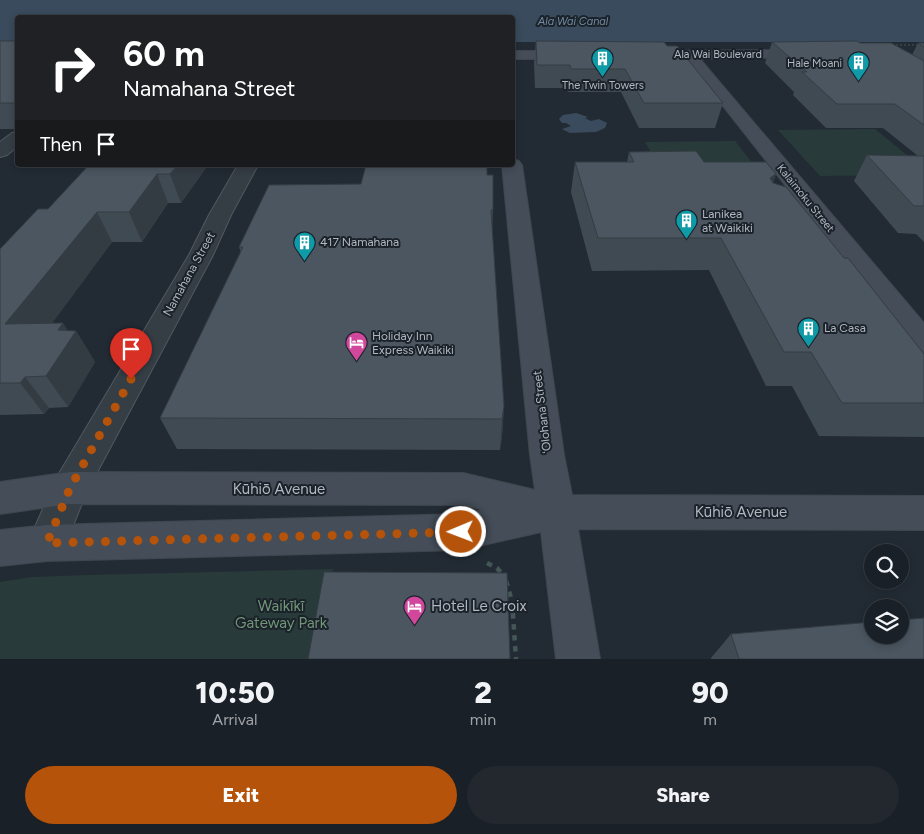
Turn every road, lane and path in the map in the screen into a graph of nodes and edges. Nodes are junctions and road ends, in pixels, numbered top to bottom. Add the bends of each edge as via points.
1 (689, 54) junction
2 (818, 54) edge
3 (515, 55) edge
4 (584, 55) edge
5 (632, 55) edge
6 (15, 139) edge
7 (0, 151) edge
8 (247, 167) edge
9 (512, 167) edge
10 (924, 342) edge
11 (70, 488) junction
12 (0, 498) edge
13 (557, 512) junction
14 (924, 513) edge
15 (47, 543) junction
16 (0, 548) edge
17 (482, 561) dead end
18 (516, 659) edge
19 (578, 659) edge

1 - 2 street, Ala Wai Boulevard
1 - 5 street, Ala Wai Boulevard
1 - 10 street, Kalaimoku Street
3 - 4 street
6 - 7 street
8 - 11 street, Namahana Street
9 - 13 street, ʻOlohana Street via 546,455
11 - 12 street, Kūhiō Avenue
11 - 13 street, Kūhiō Avenue via 463,490
11 - 15 street, Namahana Street
13 - 14 street, Kūhiō Avenue
13 - 15 street, Kūhiō Avenue via 461,532
13 - 19 street, ʻOlohana Street
15 - 16 street, Kūhiō Avenue
17 - 18 path via 497,568 508,585

